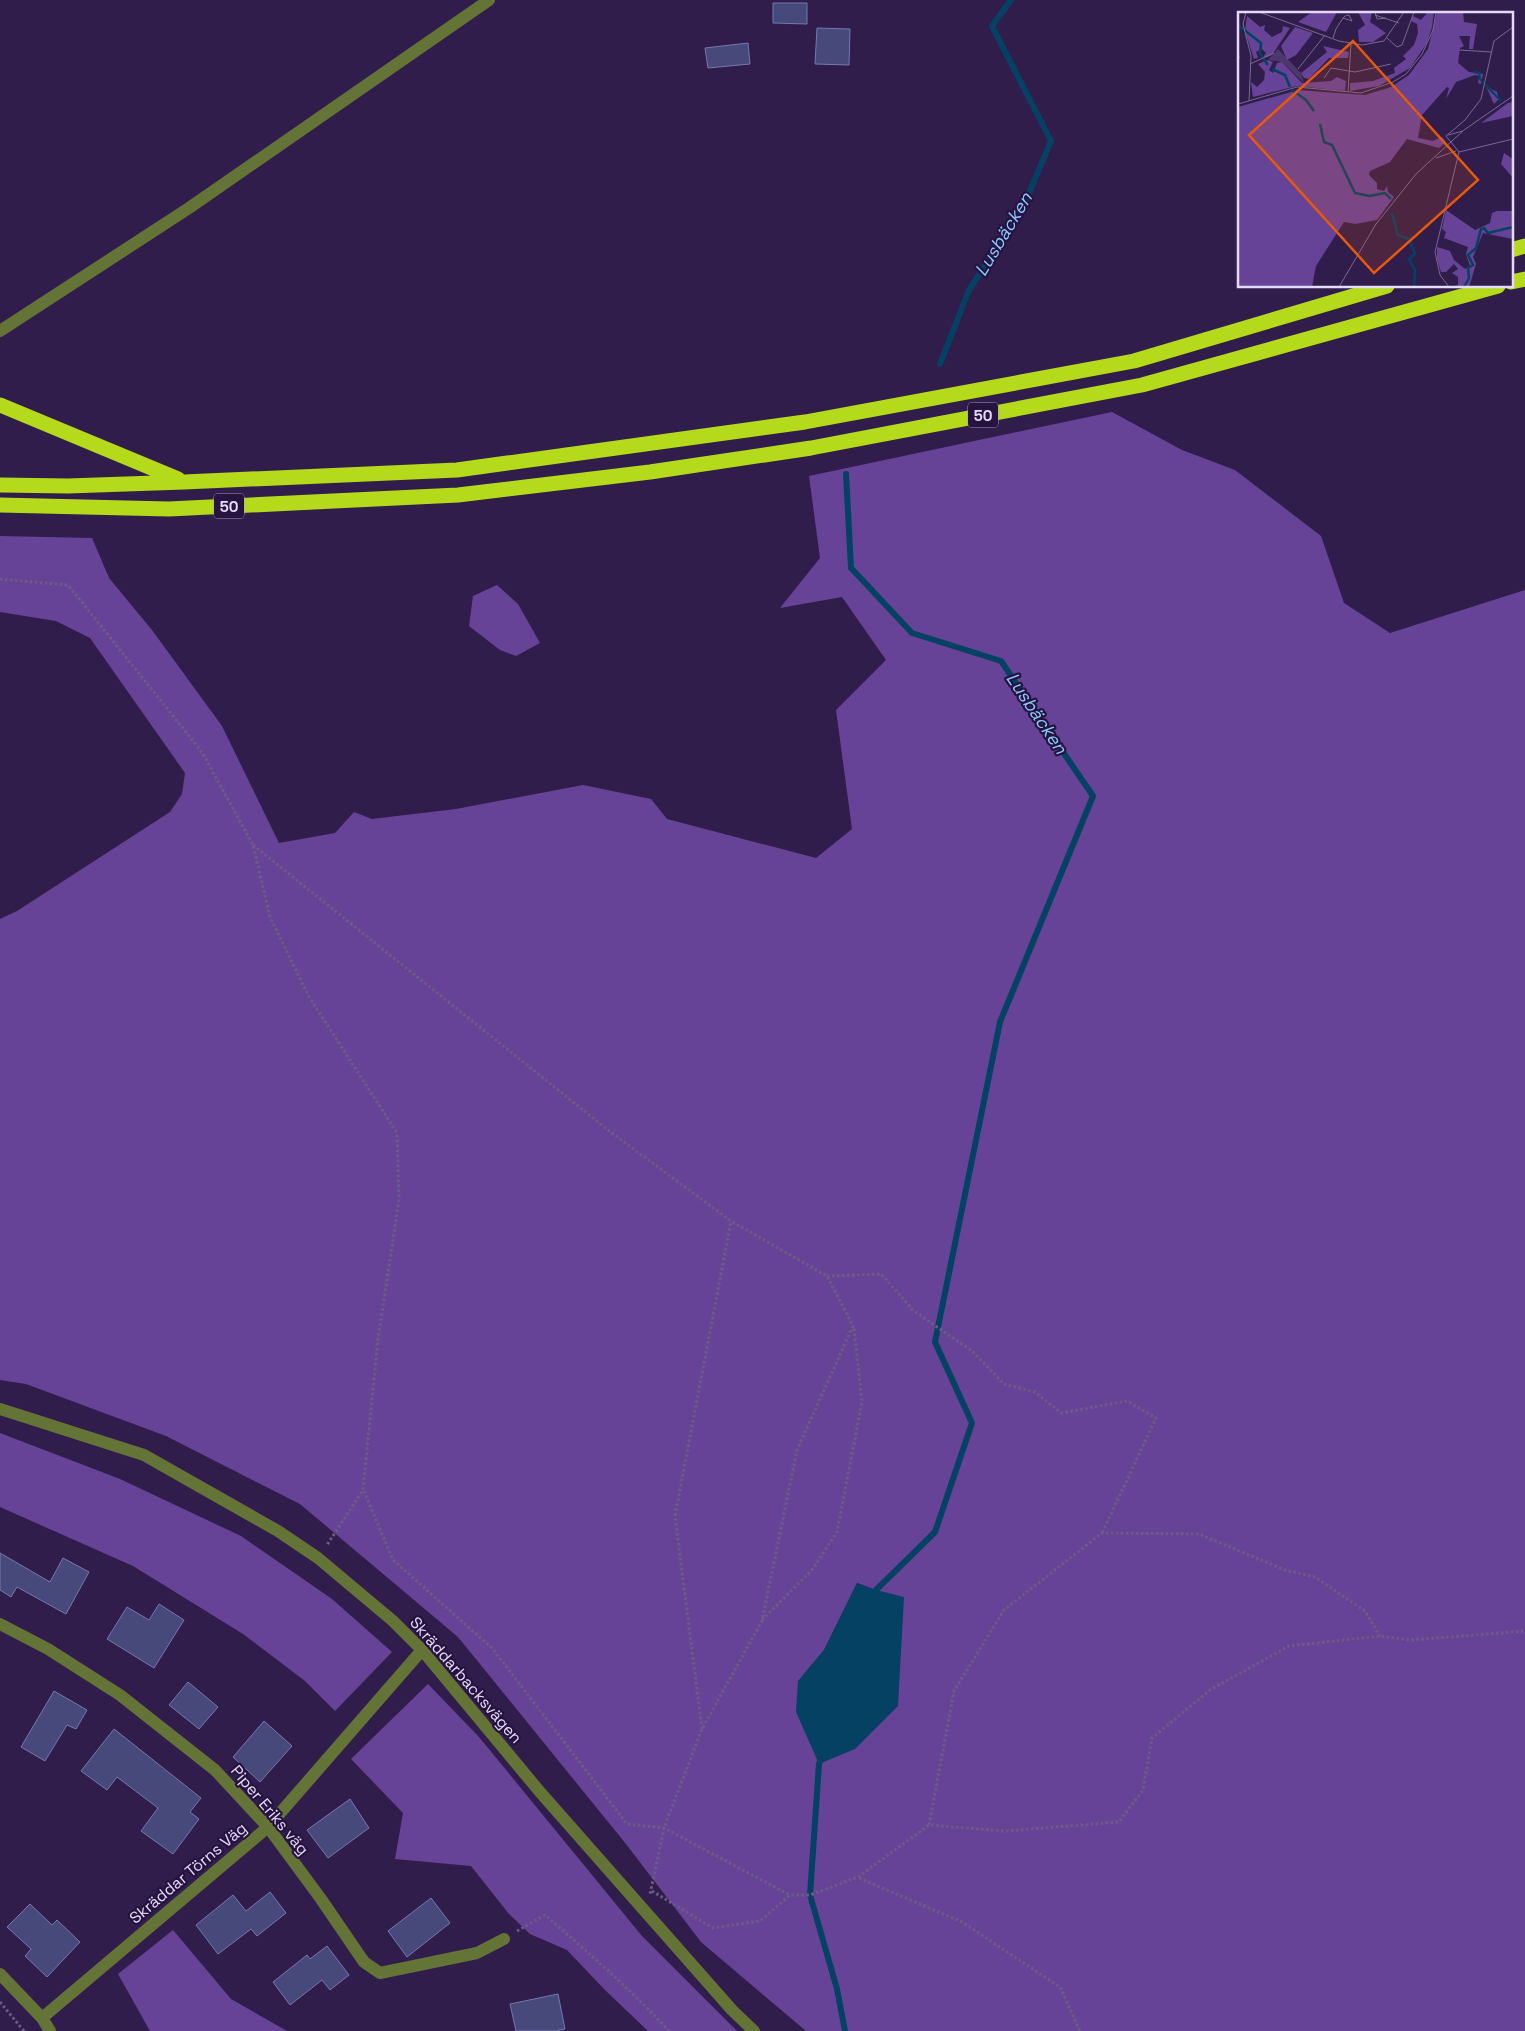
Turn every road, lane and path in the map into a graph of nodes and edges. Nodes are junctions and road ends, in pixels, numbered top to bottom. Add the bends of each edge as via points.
1 (489, 0) edge
2 (1525, 246) edge
3 (1512, 250) edge
4 (1525, 279) edge
5 (1512, 282) edge
6 (1380, 288) edge
7 (1491, 288) edge
8 (0, 330) edge
9 (0, 404) edge
10 (184, 482) junction
11 (0, 485) edge
12 (0, 505) edge
13 (0, 579) edge
14 (253, 844) junction
15 (731, 1220) junction
16 (827, 1276) junction
17 (854, 1326) junction
18 (0, 1409) edge
19 (363, 1490) junction
20 (1102, 1533) junction
21 (318, 1558) junction
22 (762, 1621) junction
23 (0, 1624) edge
24 (1525, 1631) edge
25 (1380, 1636) junction
26 (422, 1650) junction
27 (702, 1729) junction
28 (929, 1825) junction
29 (268, 1827) junction
30 (664, 1828) junction
31 (858, 1877) junction
32 (652, 1891) junction
33 (790, 1895) junction
34 (641, 1907) junction
35 (504, 1939) joint
36 (0, 1974) edge
37 (0, 2002) edge
38 (42, 2018) junction
39 (24, 2031) edge
40 (50, 2031) edge
41 (669, 2031) edge
42 (754, 2031) edge
43 (1080, 2031) edge

1 - 8 street via 189,208
2 - 3 highway
4 - 5 highway
6 - 10 highway, 50 via 1134,361 805,422 457,470
7 - 12 highway, 50 via 1142,385 811,448 660,471 458,495 169,509
9 - 10 highway
10 - 11 highway, 50
13 - 14 path via 68,585 202,752
14 - 15 path via 608,1130
14 - 19 path via 270,917 308,995 397,1133 399,1200 378,1339
15 - 16 path
15 - 27 path via 675,1516
16 - 17 path
16 - 20 path via 881,1274 914,1311 972,1351 1004,1384 1035,1392 1061,1413 1127,1401 1156,1418
17 - 22 path via 797,1450
17 - 22 path via 862,1402 837,1532 812,1570
18 - 21 street, Skräddarbacksvägen via 144,1454 278,1531
19 - 21 path
19 - 30 path via 393,1560 492,1648 627,1824
20 - 25 path via 1199,1534 1285,1570 1315,1578 1365,1611
20 - 28 path via 1004,1610 954,1691
21 - 26 street, Skräddarbacksvägen via 393,1620
22 - 27 path
23 - 29 street, Piper Eriks väg via 48,1649 120,1695 215,1770
24 - 25 path via 1411,1640
25 - 28 path via 1289,1646 1210,1690 1152,1738 1143,1790 1119,1822 1004,1830
26 - 29 street, Skräddar Törns Väg
26 - 34 street, Skräddarbacksvägen
27 - 30 path
28 - 31 path
29 - 35 street, Piper Eriks väg via 364,1962 380,1973 478,1953
29 - 38 street, Skräddar Törns Väg
30 - 32 path
30 - 33 path
31 - 33 path via 810,1895
31 - 43 path via 962,1922 1060,1987
32 - 33 path via 713,1928 760,1921
32 - 34 path
34 - 42 street, Skräddarbacksvägen
35 - 41 path via 545,1915 594,1956
36 - 38 street
37 - 39 path
38 - 40 street

